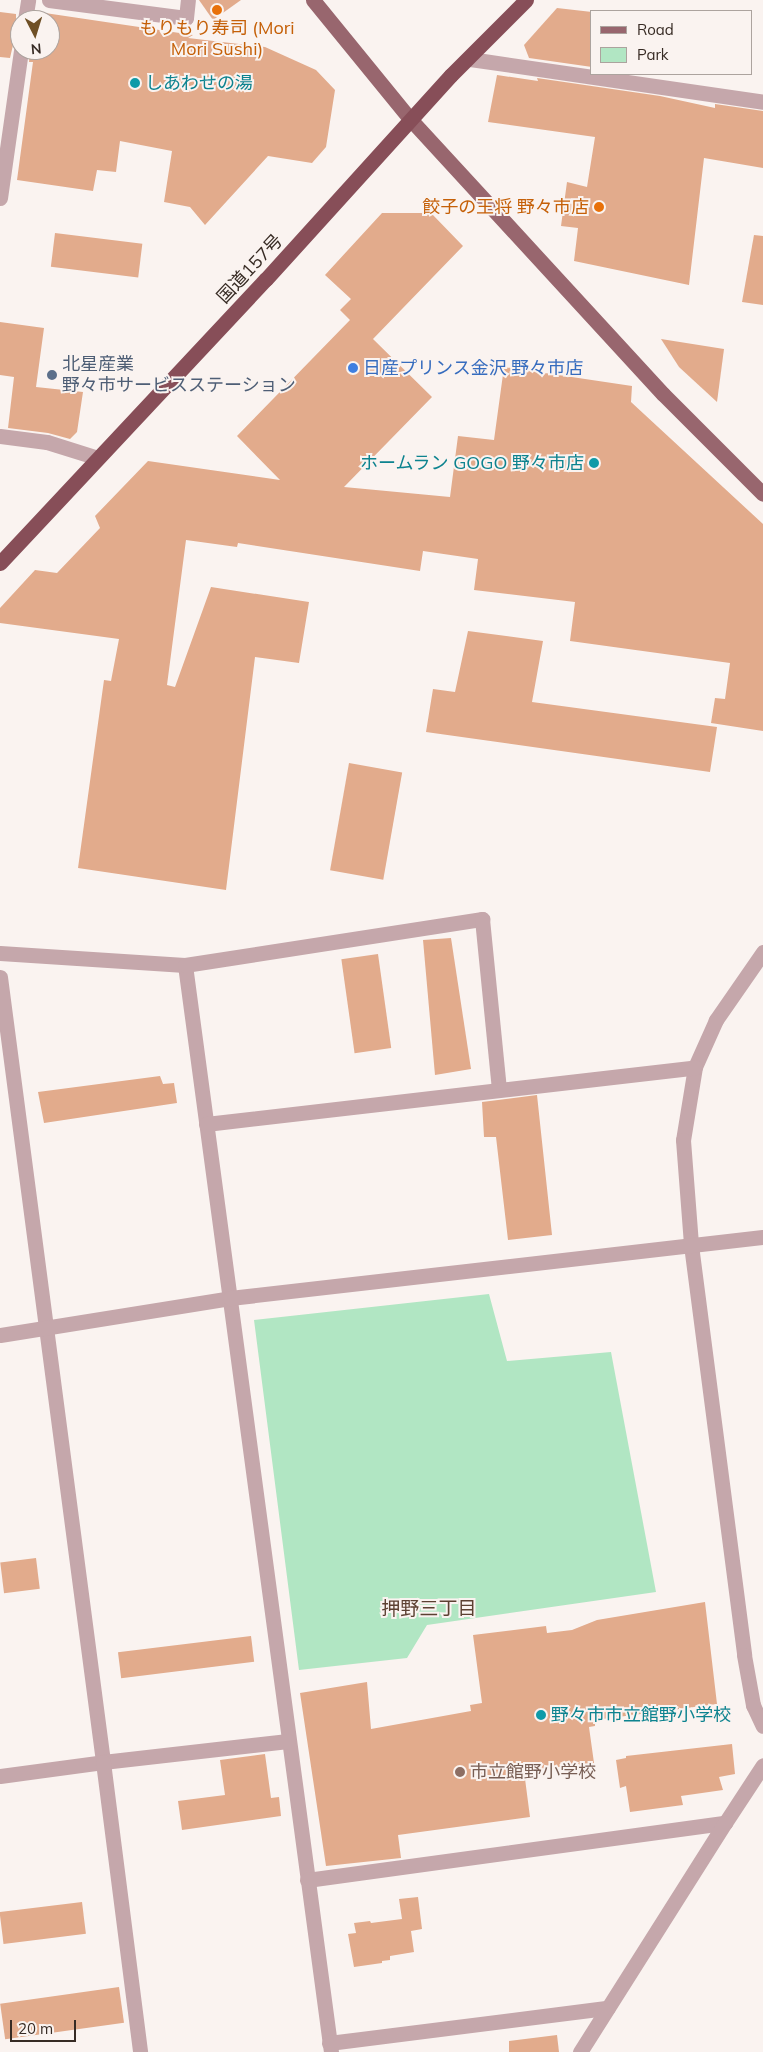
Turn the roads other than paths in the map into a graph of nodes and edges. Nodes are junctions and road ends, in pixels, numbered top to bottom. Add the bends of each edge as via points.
1 (49, 0) edge
2 (188, 0) edge
3 (313, 0) edge
4 (526, 0) edge
5 (470, 58) junction
6 (20, 60) edge
7 (763, 102) edge
8 (411, 120) junction
9 (0, 198) edge
10 (0, 436) edge
11 (98, 458) junction
12 (763, 494) edge
13 (0, 563) edge
14 (763, 952) edge
15 (0, 953) edge
16 (185, 965) junction
17 (0, 977) edge
18 (695, 1067) junction
19 (499, 1088) junction
20 (206, 1124) junction
21 (763, 1237) edge
22 (691, 1246) junction
23 (230, 1298) junction
24 (47, 1327) junction
25 (0, 1334) edge
26 (757, 1688) edge
27 (763, 1726) edge
28 (288, 1741) junction
29 (103, 1762) junction
30 (763, 1765) edge
31 (0, 1776) edge
32 (725, 1823) junction
33 (307, 1880) junction
34 (608, 2008) junction
35 (330, 2048) edge
36 (140, 2052) edge
37 (580, 2052) edge

1 - 2 street via 186,18
3 - 8 main road
4 - 5 highway, 国道157号
5 - 7 street
5 - 8 highway, 国道157号
6 - 9 street
8 - 11 highway, 国道157号
8 - 12 main road via 663,394
10 - 11 street via 47,442
11 - 13 highway, 国道157号
14 - 18 street via 716,1020
15 - 16 street
16 - 19 street via 482,919
16 - 20 street
17 - 24 street
18 - 19 street
18 - 22 street via 683,1140
19 - 20 street
20 - 23 street
21 - 22 street
22 - 23 street
22 - 26 street via 722,1493
23 - 24 street
23 - 28 street
24 - 25 street
24 - 29 street
26 - 27 street via 754,1705
28 - 29 street
28 - 33 street
29 - 31 street
29 - 36 street
30 - 32 street
32 - 33 street
32 - 34 street
33 - 35 street
34 - 35 street
34 - 37 street

